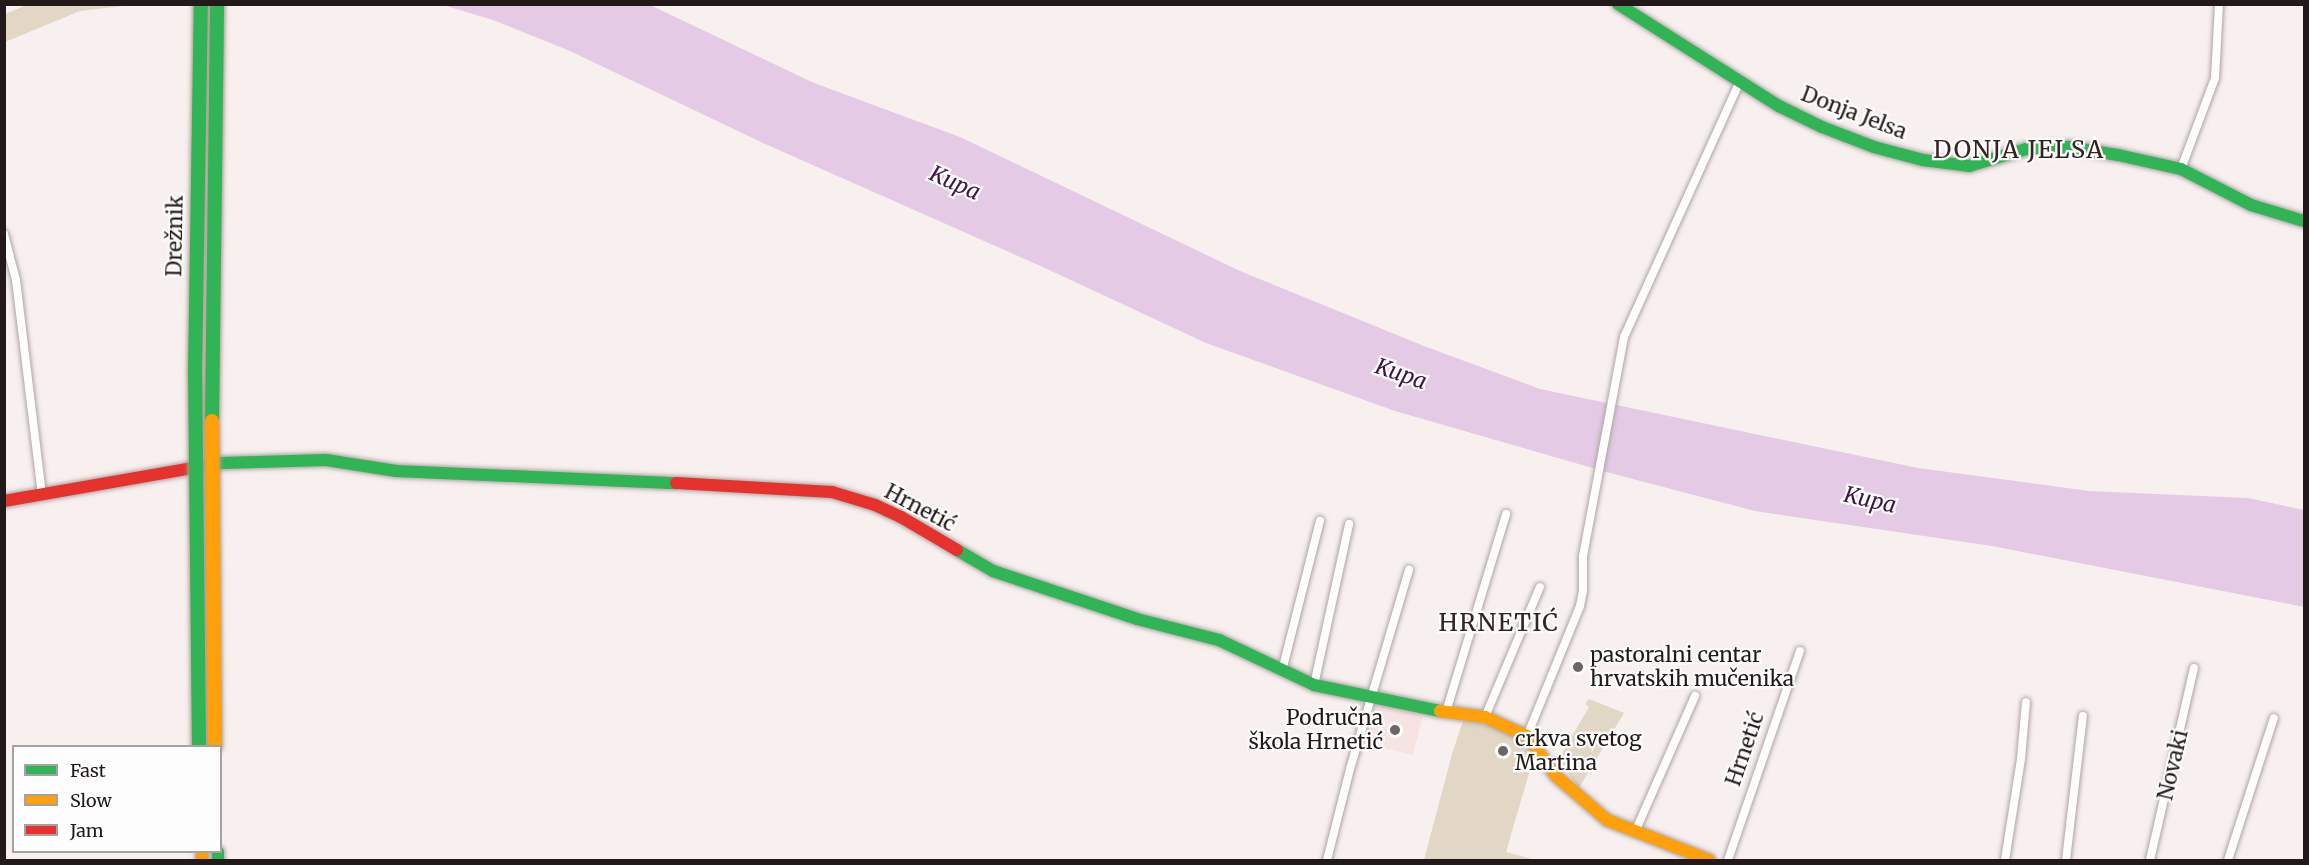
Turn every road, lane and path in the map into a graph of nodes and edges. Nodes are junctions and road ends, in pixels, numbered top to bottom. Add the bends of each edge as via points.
1 (201, 4) edge
2 (217, 4) edge
3 (1618, 4) edge
4 (2219, 4) edge
5 (1739, 83) junction
6 (2181, 170) junction
7 (2304, 221) edge
8 (4, 234) edge
9 (42, 494) junction
10 (4, 501) edge
11 (1506, 514) dead end
12 (1320, 521) dead end
13 (1349, 524) dead end
14 (1409, 570) dead end
15 (1540, 587) dead end
16 (1800, 651) dead end
17 (2194, 668) dead end
18 (1282, 671) junction
19 (1314, 685) junction
20 (1695, 696) dead end
21 (1372, 698) junction
22 (2026, 702) dead end
23 (1446, 712) junction
24 (2083, 716) dead end
25 (1485, 717) junction
26 (2274, 718) dead end
27 (1527, 736) junction
28 (199, 745) edge
29 (215, 745) edge
30 (1635, 832) junction
31 (1327, 861) edge
32 (1709, 861) edge
33 (1728, 861) edge
34 (2005, 861) edge
35 (2066, 861) edge
36 (2150, 861) edge
37 (2228, 861) edge

1 - 28 main road, Drežnik, bridge via 195,384
2 - 29 main road, Drežnik, bridge via 211,358
3 - 5 main road, Donja Jelsa
4 - 6 street via 2215,78
5 - 6 main road, Donja Jelsa via 1822,127 1923,160 1969,166 2026,149 2069,147
5 - 27 street via 1624,337 1589,522 1580,606
6 - 7 main road, Donja Jelsa via 2251,205
8 - 9 street via 16,280
9 - 10 main road
9 - 18 main road, Hrnetić via 237,461 326,460 396,471 832,492 901,517 993,571 1137,619 1219,640
11 - 23 street
12 - 18 street
13 - 19 street
14 - 21 street
15 - 25 street
16 - 33 street, Hrnetić
17 - 36 street, Novaki
18 - 19 main road, Hrnetić
19 - 21 main road, Hrnetić
20 - 30 street
21 - 23 main road, Hrnetić
21 - 31 street
22 - 34 street
23 - 25 main road, Hrnetić
24 - 35 street
25 - 27 main road, Hrnetić
26 - 37 street
27 - 30 main road, Hrnetić via 1556,776 1580,798 1607,820
30 - 32 main road, Hrnetić

